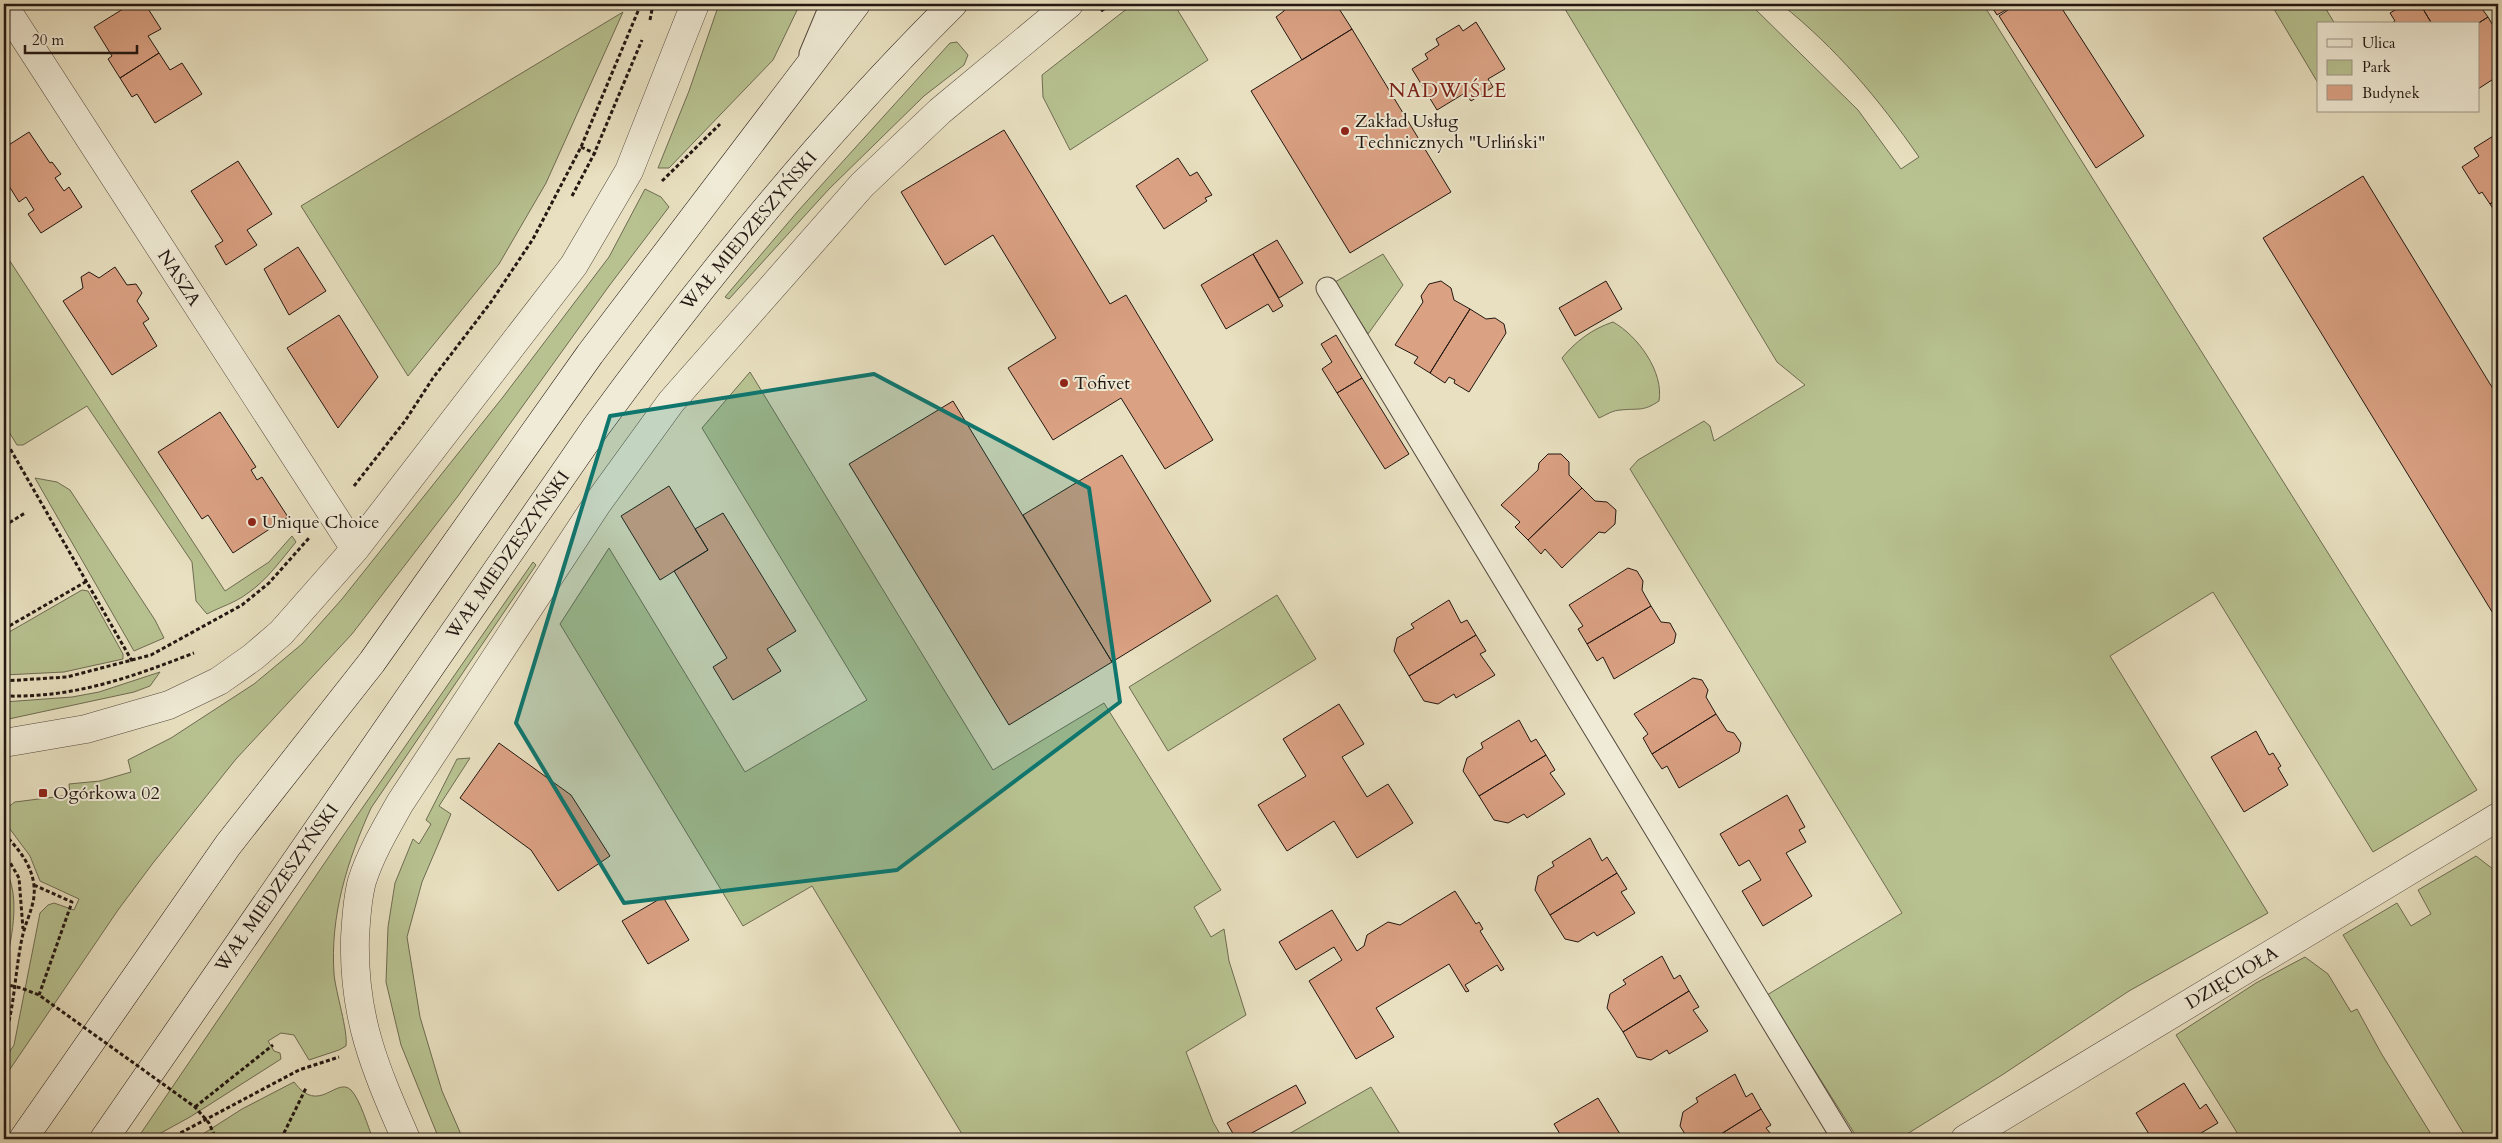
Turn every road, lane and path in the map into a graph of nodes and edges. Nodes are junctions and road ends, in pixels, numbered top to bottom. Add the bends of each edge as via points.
1 (641, 4) edge
2 (653, 4) edge
3 (695, 4) edge
4 (831, 4) edge
5 (856, 4) edge
6 (953, 4) edge
7 (1069, 4) edge
8 (1111, 4) edge
9 (4, 6) edge
10 (1100, 12) dead end
11 (647, 29) dead end
12 (643, 38) dead end
13 (802, 75) junction
14 (594, 154) junction
15 (601, 157) dead end
16 (572, 197) dead end
17 (1326, 288) dead end
18 (4, 438) edge
19 (25, 514) dead end
20 (4, 526) edge
21 (355, 549) junction
22 (87, 581) junction
23 (4, 629) edge
24 (199, 651) dead end
25 (132, 660) dead end
26 (4, 696) edge
27 (4, 743) edge
28 (2498, 817) edge
29 (4, 834) edge
30 (4, 852) edge
31 (34, 886) junction
32 (23, 933) junction
33 (4, 984) edge
34 (39, 995) junction
35 (4, 1039) edge
36 (273, 1046) dead end
37 (369, 1049) junction
38 (306, 1088) dead end
39 (195, 1106) junction
40 (22, 1139) edge
41 (104, 1139) edge
42 (169, 1139) edge
43 (216, 1139) edge
44 (281, 1139) edge
45 (406, 1139) edge
46 (1843, 1139) edge
47 (1966, 1139) edge

1 - 14 path via 581,147
2 - 11 path
3 - 21 street via 629,171 574,265
4 - 13 lane
5 - 13 street
6 - 41 street, WAŁ MIEDZESZYŃSKI via 867,94 789,183 654,348 596,427
7 - 37 street via 940,111 862,185 671,402 597,504 437,744 373,852 362,883 354,964 359,1008
8 - 10 path
9 - 21 street, NASZA
12 - 14 path
13 - 40 street via 590,354 372,662 223,852
14 - 15 path
14 - 16 path
17 - 46 lane
18 - 22 path
19 - 20 path
21 - 27 street via 281,633 219,681 143,714 86,729
22 - 23 path
22 - 25 path
24 - 26 path via 112,684 64,693
28 - 47 street, DZIĘCIOŁA
29 - 31 path via 19,849
30 - 32 path via 19,878
31 - 32 path via 33,905
31 - 34 path via 72,902
32 - 35 path
33 - 34 path, bridge
34 - 39 path, bridge
36 - 39 path
37 - 42 path via 299,1070
37 - 45 street
38 - 44 path
39 - 43 path, bridge via 209,1123

